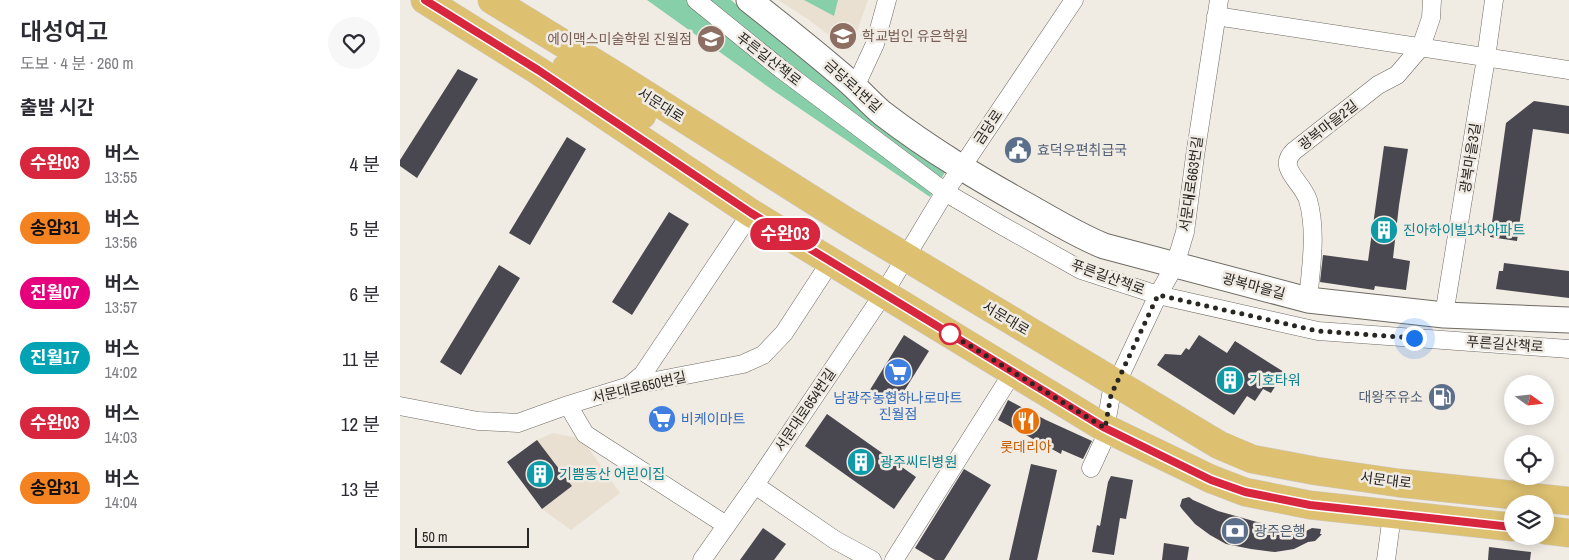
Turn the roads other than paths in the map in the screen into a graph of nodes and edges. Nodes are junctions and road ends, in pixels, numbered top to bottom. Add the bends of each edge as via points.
1 (425, 0) edge
2 (492, 0) edge
3 (696, 0) edge
4 (749, 0) edge
5 (887, 0) edge
6 (1074, 0) edge
7 (1432, 0) edge
8 (1494, 0) edge
9 (1217, 8) edge
10 (1421, 47) junction
11 (1486, 58) junction
12 (538, 70) junction
13 (1569, 70) edge
14 (855, 87) junction
15 (960, 169) junction
16 (945, 192) junction
17 (819, 204) junction
18 (751, 213) junction
19 (906, 257) junction
20 (832, 261) junction
21 (1175, 265) junction
22 (884, 293) junction
23 (1158, 295) junction
24 (1308, 300) junction
25 (1444, 315) junction
26 (1569, 320) edge
27 (1569, 348) edge
28 (1013, 372) junction
29 (1116, 384) junction
30 (629, 386) junction
31 (568, 405) junction
32 (400, 406) edge
33 (1105, 428) junction
34 (1091, 468) dead end
35 (755, 485) junction
36 (1569, 501) edge
37 (1392, 515) junction
38 (726, 525) junction
39 (1504, 526) edge
40 (1554, 531) edge
41 (1569, 533) edge
42 (702, 560) edge
43 (872, 560) edge
44 (894, 560) edge
45 (1386, 560) edge

1 - 12 main road
2 - 17 main road, 서문대로
3 - 16 street, 푸른길산책로 via 781,69
4 - 14 street, 금당로1번길
5 - 14 street via 875,44
6 - 15 street, 금당로
7 - 10 street, 광복마을2길 via 1431,18
8 - 11 street, 광복마을3길
9 - 10 street, 서문대로663번길
9 - 21 street, 서문대로663번길 via 1186,232
10 - 11 street, 서문대로663번길
10 - 24 street, 광복마을2길 via 1397,75 1378,85 1289,156 1289,171 1303,187 1310,209 1312,247
11 - 13 street, 서문대로663번길
11 - 25 street, 광복마을3길
12 - 17 main road via 564,67 837,230 840,222
12 - 18 main road
14 - 15 street, 금당로1번길 via 881,112
15 - 16 street, 금당로
15 - 21 street, 광복마을길 via 1094,242
16 - 19 street, 금당로
16 - 23 street, 푸른길산책로 via 1081,270
17 - 19 main road, 서문대로
18 - 20 main road
18 - 30 street via 643,374
19 - 22 street, 서문대로654번길
19 - 29 main road, 서문대로
20 - 22 main road
20 - 30 street, 서문대로650번길 via 784,333 763,355 743,364
21 - 23 street, 서문대로663번길
21 - 24 street, 광복마을길
22 - 28 main road
22 - 35 street, 서문대로654번길
23 - 27 street, 푸른길산책로 via 1318,331
23 - 29 street, 서문대로663번길
24 - 25 street, 광복마을길
25 - 26 street, 광복마을길
28 - 33 main road
28 - 44 street
29 - 33 street, 서문대로663번길
29 - 36 main road, 서문대로 via 1219,445 1252,458 1316,471
30 - 31 street, 서문대로650번길
31 - 32 street, 서문대로650번길 via 518,423 478,421
31 - 38 street via 585,434
33 - 34 street, 서문대로663번길
33 - 37 main road via 1211,480 1245,492 1310,505
35 - 38 street, 서문대로654번길
35 - 43 street via 835,540
37 - 39 main road
37 - 45 street
38 - 42 street, 서문대로654번길
40 - 41 main road

